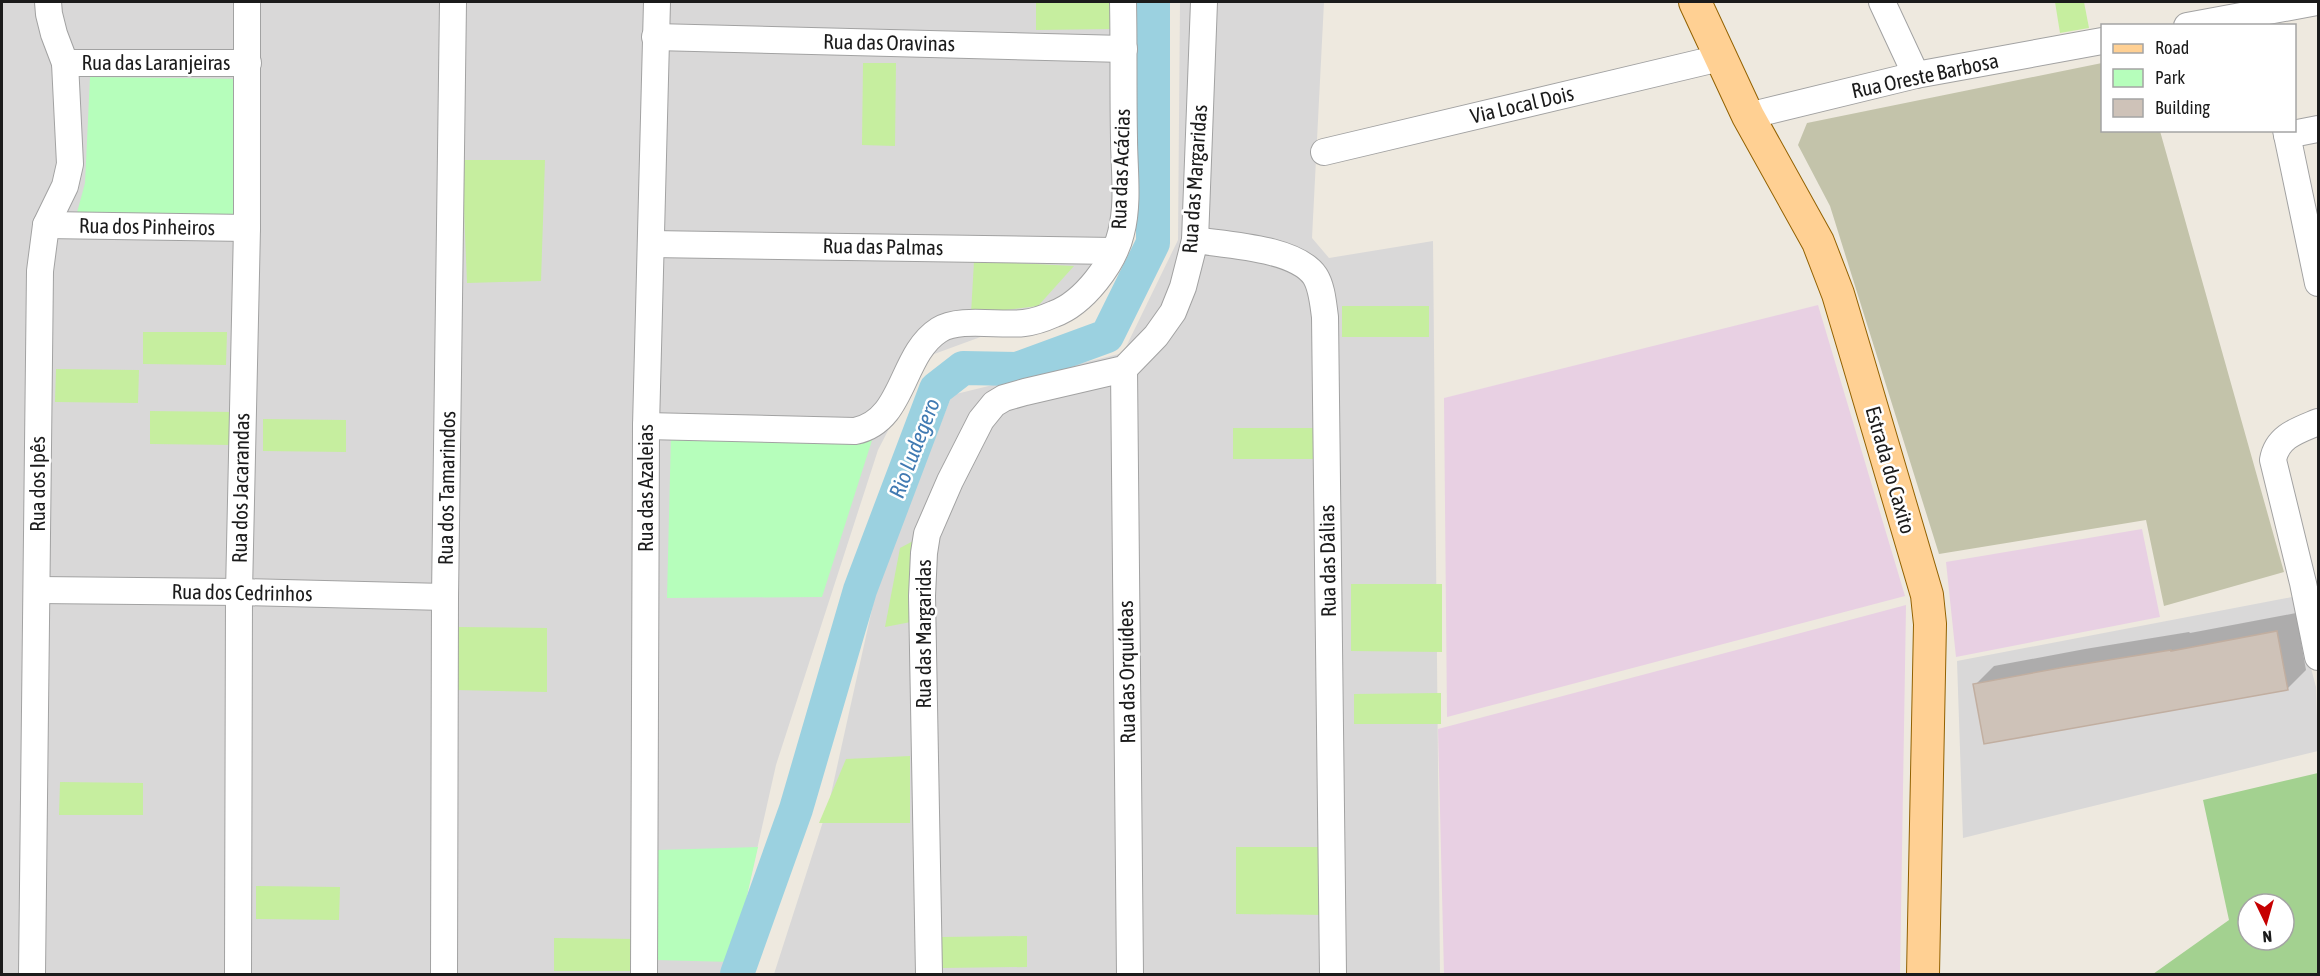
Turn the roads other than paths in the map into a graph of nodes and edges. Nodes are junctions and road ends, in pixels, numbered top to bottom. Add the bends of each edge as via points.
1 (48, 2) edge
2 (247, 2) edge
3 (453, 2) edge
4 (657, 2) edge
5 (1123, 2) edge
6 (1204, 2) edge
7 (1695, 2) edge
8 (1882, 2) edge
9 (2301, 3) edge
10 (2255, 19) edge
11 (2206, 24) edge
12 (655, 37) junction
13 (2101, 41) edge
14 (1124, 49) junction
15 (1720, 58) junction
16 (65, 63) junction
17 (248, 63) junction
18 (1916, 75) junction
19 (1748, 116) junction
20 (2319, 129) edge
21 (2296, 132) edge
22 (2286, 133) edge
23 (1324, 152) dead end
24 (46, 225) junction
25 (247, 228) junction
26 (1196, 240) junction
27 (651, 244) junction
28 (1114, 251) junction
29 (2319, 283) edge
30 (1124, 369) junction
31 (2319, 422) edge
32 (646, 426) junction
33 (38, 590) junction
34 (239, 592) junction
35 (445, 597) junction
36 (2319, 657) edge
37 (32, 975) edge
38 (238, 975) edge
39 (444, 975) edge
40 (644, 975) edge
41 (929, 975) edge
42 (1130, 975) edge
43 (1333, 975) edge
44 (1923, 975) edge

1 - 16 street, Rua dos Ipês
2 - 17 street, Rua dos Jacarandas
3 - 35 street, Rua dos Tamarindos
4 - 12 street, Rua das Azaleias
5 - 14 street, Rua das Acácias
6 - 26 street, Rua das Margaridas
7 - 15 main road, Estrada do Caxito
8 - 18 street
9 - 10 street
10 - 11 street
12 - 14 street, Rua das Oravinas
12 - 27 street, Rua das Azaleias
13 - 18 street, Rua Oreste Barbosa
14 - 28 street, Rua das Acácias via 1125,196 1121,233
15 - 19 main road, Estrada do Caxito
15 - 23 street, Via Local Dois
16 - 17 street, Rua das Laranjeiras
16 - 24 street, Rua dos Ipês via 70,164 65,186
17 - 25 street, Rua dos Jacarandas
18 - 19 street, Rua Oreste Barbosa
19 - 44 main road, Estrada do Caxito via 1818,242 1834,284 1927,595 1930,624
20 - 21 street
22 - 29 street
24 - 25 street, Rua dos Pinheiros
24 - 33 street, Rua dos Ipês via 38,306
25 - 34 street, Rua dos Jacarandas
26 - 30 street, Rua das Margaridas via 1173,312
26 - 43 street, Rua das Dálias via 1266,251 1295,260 1316,277 1322,296
27 - 28 street, Rua das Palmas
27 - 32 street, Rua das Azaleias
28 - 32 street, Rua das Acácias via 1093,285 1078,301 1056,314 1026,323 955,324 936,332 915,358 881,420 864,429
30 - 41 street, Rua das Margaridas via 1025,392 994,404 976,430 927,534 922,596
30 - 42 street, Rua das Orquídeas
31 - 36 street via 2280,442 2273,460
32 - 40 street, Rua das Azaleias
33 - 34 street, Rua dos Cedrinhos
33 - 37 street, Rua dos Ipês
34 - 35 street, Rua dos Cedrinhos
34 - 38 street, Rua dos Jacarandas
35 - 39 street, Rua dos Tamarindos

